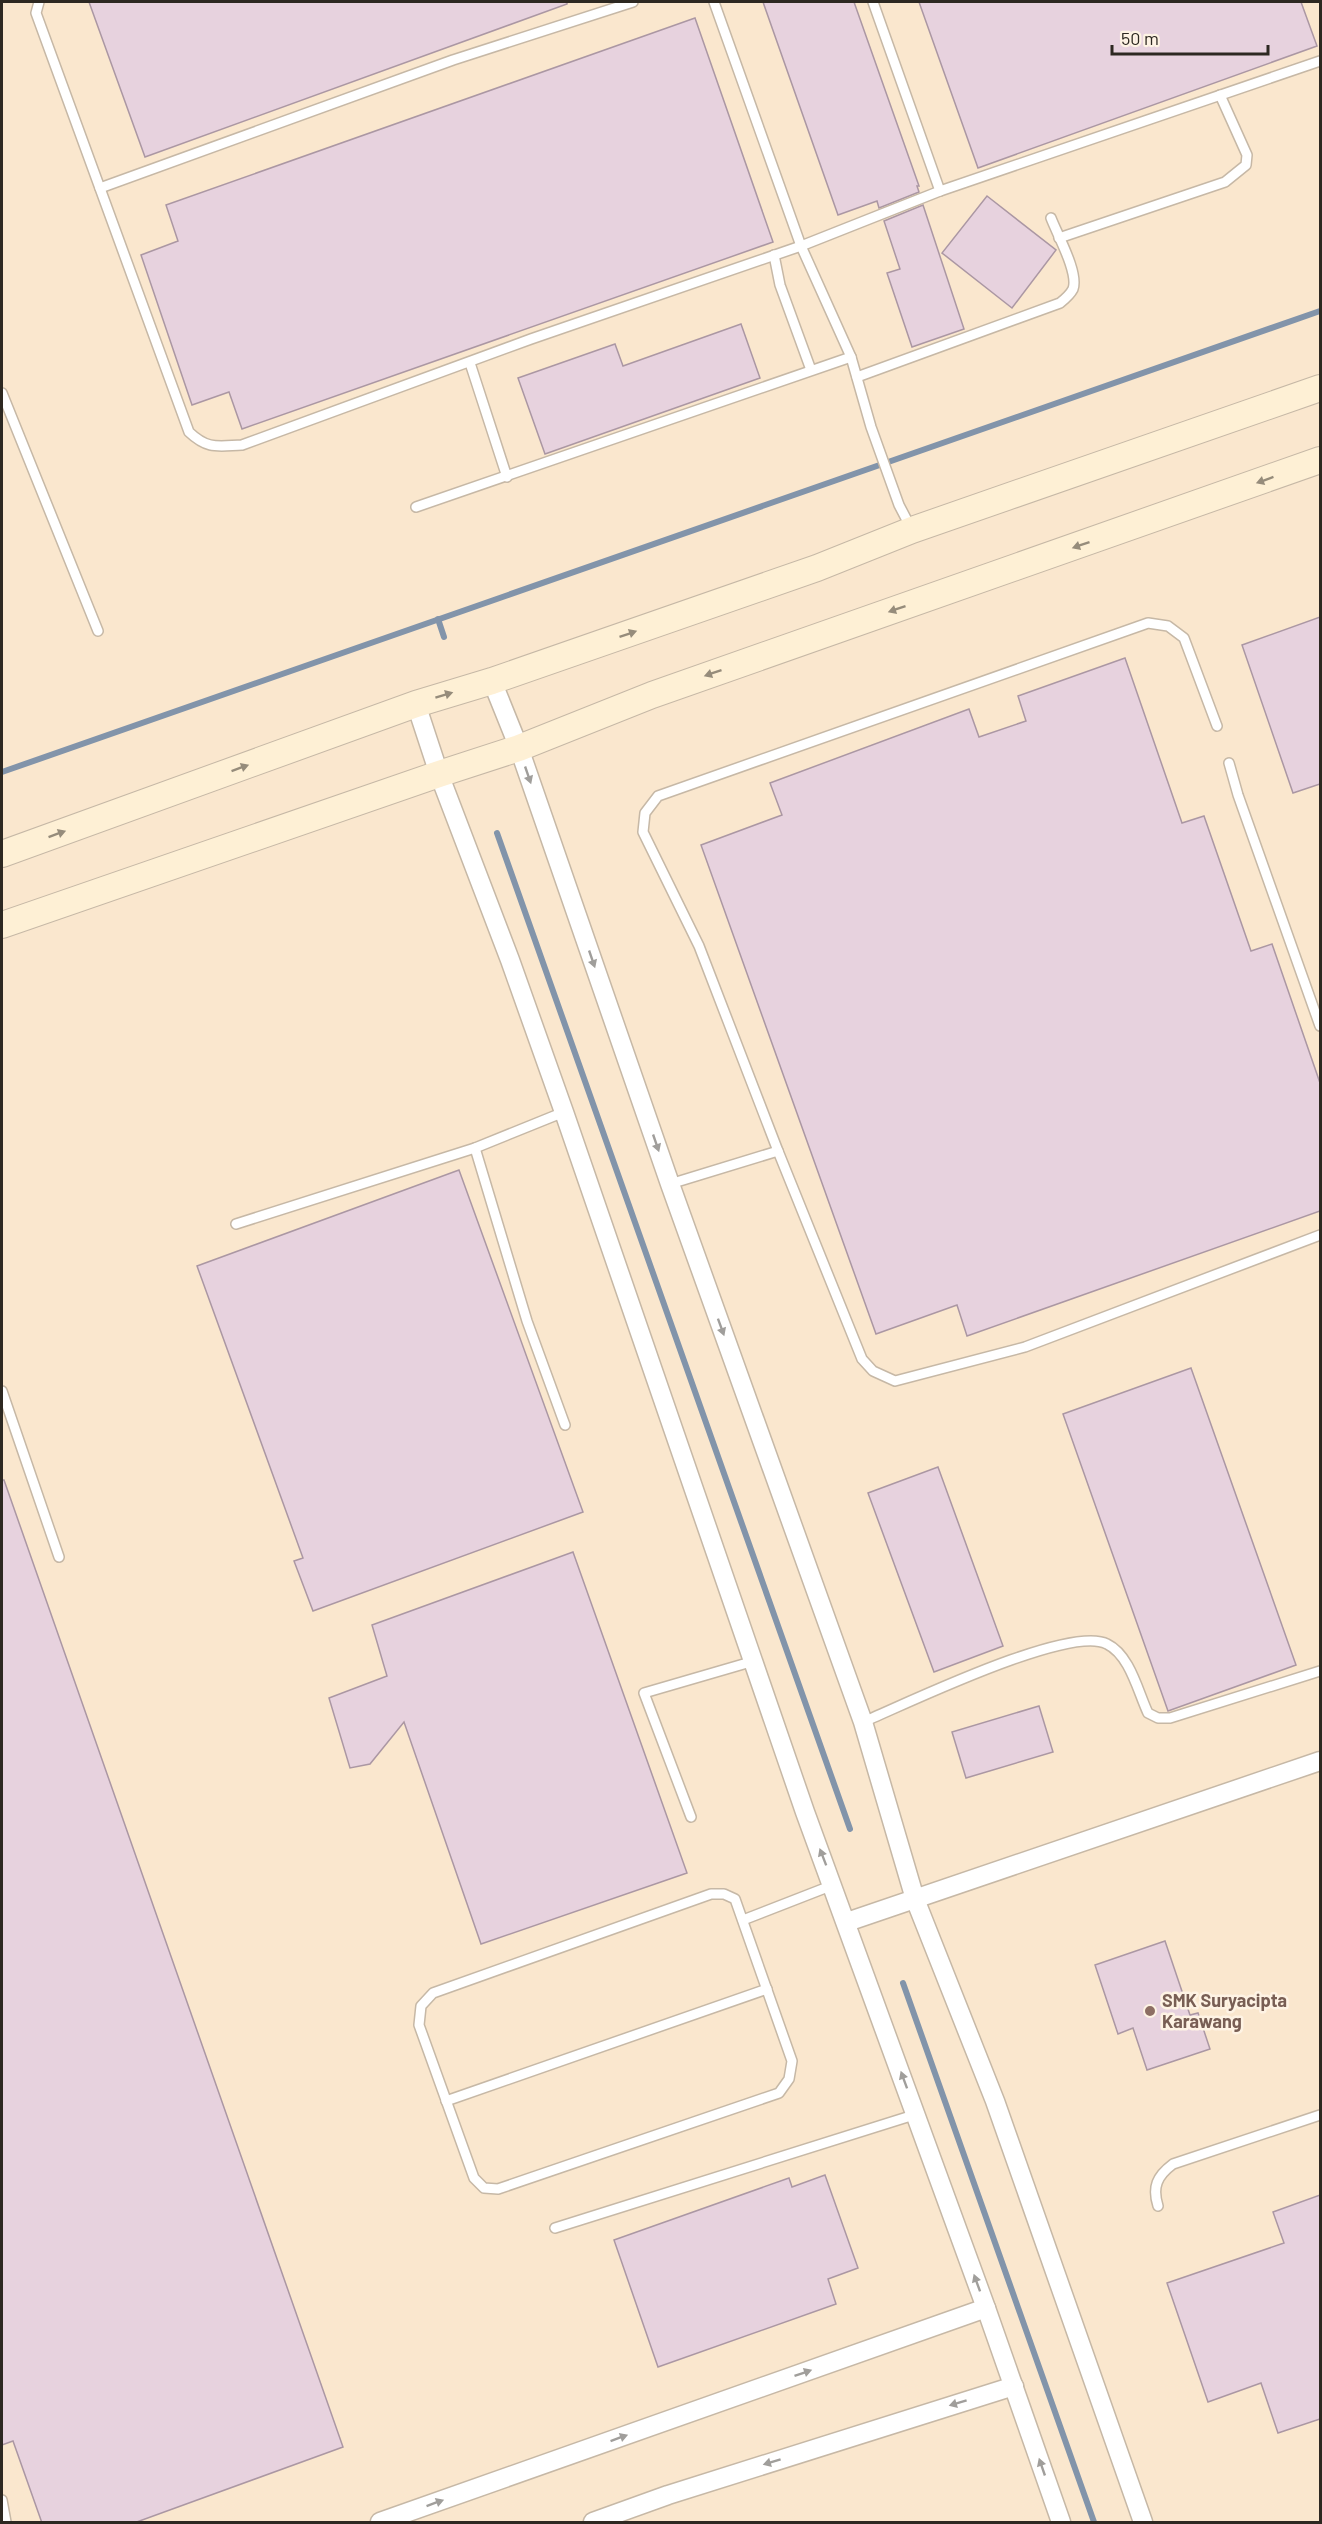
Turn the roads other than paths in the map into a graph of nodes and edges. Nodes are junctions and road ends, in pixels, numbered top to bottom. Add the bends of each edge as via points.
1 (39, 2) edge
2 (633, 2) edge
3 (714, 2) edge
4 (873, 2) edge
5 (1320, 61) edge
6 (1220, 95) junction
7 (100, 188) junction
8 (940, 191) junction
9 (1051, 218) dead end
10 (1059, 238) junction
11 (801, 246) junction
12 (774, 255) junction
13 (851, 357) junction
14 (470, 363) junction
15 (811, 370) junction
16 (857, 377) junction
17 (1320, 388) edge
18 (2, 393) edge
19 (1320, 460) edge
20 (507, 477) junction
21 (416, 507) dead end
22 (912, 530) junction
23 (98, 631) dead end
24 (492, 681) junction
25 (416, 704) junction
26 (1217, 726) dead end
27 (519, 748) junction
28 (1229, 763) dead end
29 (439, 774) junction
30 (2, 854) edge
31 (2, 925) edge
32 (1320, 1026) edge
33 (564, 1112) junction
34 (475, 1148) junction
35 (778, 1150) junction
36 (670, 1184) junction
37 (236, 1224) dead end
38 (1320, 1235) edge
39 (2, 1391) edge
40 (565, 1425) dead end
41 (59, 1557) dead end
42 (754, 1661) junction
43 (1320, 1671) edge
44 (863, 1722) junction
45 (1320, 1761) edge
46 (691, 1817) dead end
47 (833, 1885) junction
48 (915, 1899) junction
49 (743, 1920) junction
50 (847, 1922) junction
51 (767, 1989) junction
52 (446, 2100) junction
53 (917, 2114) junction
54 (1320, 2115) edge
55 (1158, 2206) dead end
56 (555, 2228) dead end
57 (987, 2308) junction
58 (1014, 2386) junction
59 (2, 2500) edge
60 (6, 2523) edge
61 (380, 2523) edge
62 (593, 2523) edge
63 (1061, 2523) edge
64 (1143, 2523) edge

1 - 7 lane via 36,13
2 - 7 lane via 453,60
3 - 11 lane
4 - 8 lane
5 - 6 lane
6 - 8 lane
6 - 10 lane via 1247,155 1246,165 1225,182
7 - 14 lane via 189,432 201,443 242,445
8 - 11 lane
9 - 10 lane
10 - 16 lane via 1073,273 1074,287 1060,303
11 - 12 lane
11 - 13 lane
12 - 14 lane
12 - 15 lane via 780,285
13 - 15 lane
13 - 16 lane
14 - 20 lane
15 - 20 lane
16 - 22 lane via 899,505
17 - 22 street
18 - 23 lane
19 -> 27 street via 663,691
20 - 21 lane
24 -> 22 street via 817,568
25 -> 24 street
24 - 27 street
25 - 29 street
30 -> 25 street
26 - 35 lane via 1184,638 1168,626 1148,623 658,796 645,813 643,832 699,946
27 - 29 street
27 -> 36 street
28 - 32 lane
29 - 31 street
29 - 33 street
33 - 34 lane
33 - 42 street
34 - 37 lane
34 - 40 lane via 527,1321
35 - 36 lane
35 - 38 lane via 862,1359 873,1371 895,1381 1025,1347
36 -> 44 street
39 - 41 lane
42 - 46 lane via 645,1693
47 -> 42 street
43 - 44 lane via 1170,1718 1158,1718 1148,1713 1129,1666 1108,1644 1090,1639 1029,1652
44 - 48 street
45 - 48 street
47 - 49 lane
47 - 50 street
48 - 50 street
48 - 64 street via 995,2101
49 - 51 lane
49 - 52 lane via 735,1899 711,1894 433,1993 420,2006 419,2025
53 -> 50 street
51 - 52 lane
51 - 52 lane via 792,2061 789,2079 779,2093 768,2097 498,2189 484,2188 474,2178
53 - 56 lane
57 -> 53 street
54 - 55 lane via 1173,2164 1161,2173 1154,2193
57 - 58 street
61 -> 57 street
58 -> 62 street via 668,2495
63 -> 58 street
59 - 60 lane

